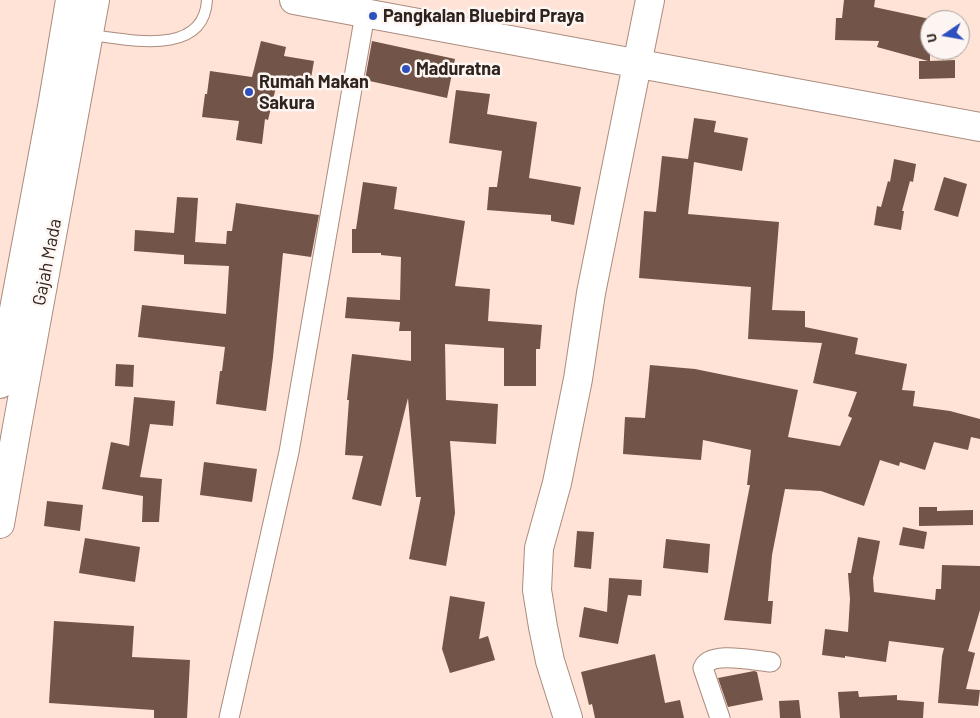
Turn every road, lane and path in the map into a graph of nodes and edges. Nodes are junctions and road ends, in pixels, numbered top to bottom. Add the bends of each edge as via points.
1 (70, 0) edge
2 (95, 0) edge
3 (207, 0) edge
4 (294, 0) edge
5 (650, 0) edge
6 (365, 14) junction
7 (89, 34) junction
8 (637, 63) junction
9 (980, 127) edge
10 (22, 332) junction
11 (0, 384) edge
12 (0, 524) edge
13 (771, 662) dead end
14 (229, 718) edge
15 (568, 718) edge
16 (720, 718) edge

1 - 10 street, Gajah Mada
2 - 7 street, Gajah Mada
3 - 7 lane via 199,23 186,35 177,38 143,42
4 - 6 street
5 - 8 street
6 - 8 street
6 - 14 street via 289,452
7 - 10 street, Gajah Mada
8 - 9 street
8 - 15 street via 557,483 539,548 537,590 543,627
10 - 11 street, Gajah Mada
10 - 12 street, Gajah Mada
13 - 16 street via 724,657 706,663 704,668

